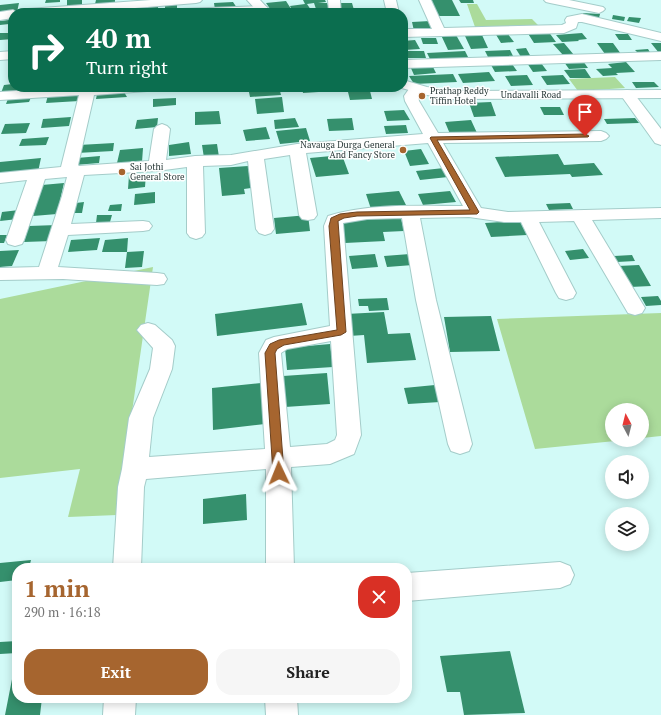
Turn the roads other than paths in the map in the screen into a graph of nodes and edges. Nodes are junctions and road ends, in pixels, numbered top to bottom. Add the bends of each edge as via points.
1 (196, 0) edge
2 (253, 0) edge
3 (425, 0) edge
4 (553, 0) edge
5 (127, 8) edge
6 (261, 8) edge
7 (607, 11) dead end
8 (440, 31) junction
9 (408, 33) edge
10 (661, 37) edge
11 (661, 56) edge
12 (408, 64) edge
13 (410, 86) edge
14 (87, 92) joint
15 (627, 94) junction
16 (661, 94) edge
17 (0, 96) edge
18 (162, 129) dead end
19 (601, 136) dead end
20 (433, 138) junction
21 (661, 140) edge
22 (297, 149) junction
23 (255, 155) junction
24 (195, 161) junction
25 (157, 166) junction
26 (72, 171) junction
27 (38, 174) junction
28 (0, 178) edge
29 (475, 212) junction
30 (410, 213) junction
31 (661, 213) edge
32 (308, 215) dead end
33 (580, 215) junction
34 (527, 216) junction
35 (143, 226) dead end
36 (265, 229) dead end
37 (60, 230) junction
38 (196, 233) dead end
39 (16, 240) dead end
40 (47, 272) junction
41 (0, 274) edge
42 (157, 279) dead end
43 (566, 293) dead end
44 (635, 308) dead end
45 (148, 330) dead end
46 (341, 332) junction
47 (460, 444) dead end
48 (278, 458) junction
49 (135, 469) junction
50 (127, 563) edge
51 (280, 563) edge
52 (560, 574) dead end
53 (412, 587) edge
54 (120, 703) edge
55 (282, 703) edge
56 (119, 715) edge
57 (282, 715) edge

1 - 5 street
2 - 6 street
3 - 8 street
4 - 7 street
8 - 9 street
8 - 10 street via 564,28 572,26 572,20 582,18
11 - 12 street
13 - 15 street, Undavalli Road via 452,95
13 - 20 street via 412,101
14 - 17 street
14 - 26 street
15 - 16 street, Undavalli Road
15 - 21 street
18 - 25 street
19 - 20 street
20 - 22 street
20 - 29 street
22 - 23 street
22 - 32 street
23 - 24 street via 231,160
23 - 36 street
24 - 25 street
24 - 38 street
25 - 26 street
26 - 27 street
26 - 37 street via 71,196
27 - 28 street
27 - 39 street
29 - 30 street
29 - 34 street via 494,216
30 - 46 street via 357,214 334,220
30 - 47 street via 426,300
31 - 33 street
33 - 34 street
33 - 44 street
34 - 43 street
35 - 37 street
37 - 40 street
40 - 41 street
40 - 42 street
45 - 49 street via 164,346 161,369 141,418
46 - 48 street via 282,342 274,346 270,353
46 - 48 street via 349,435 345,447 330,454
48 - 49 street
48 - 51 street
49 - 50 street via 131,487
52 - 53 street
54 - 56 street
55 - 57 street

